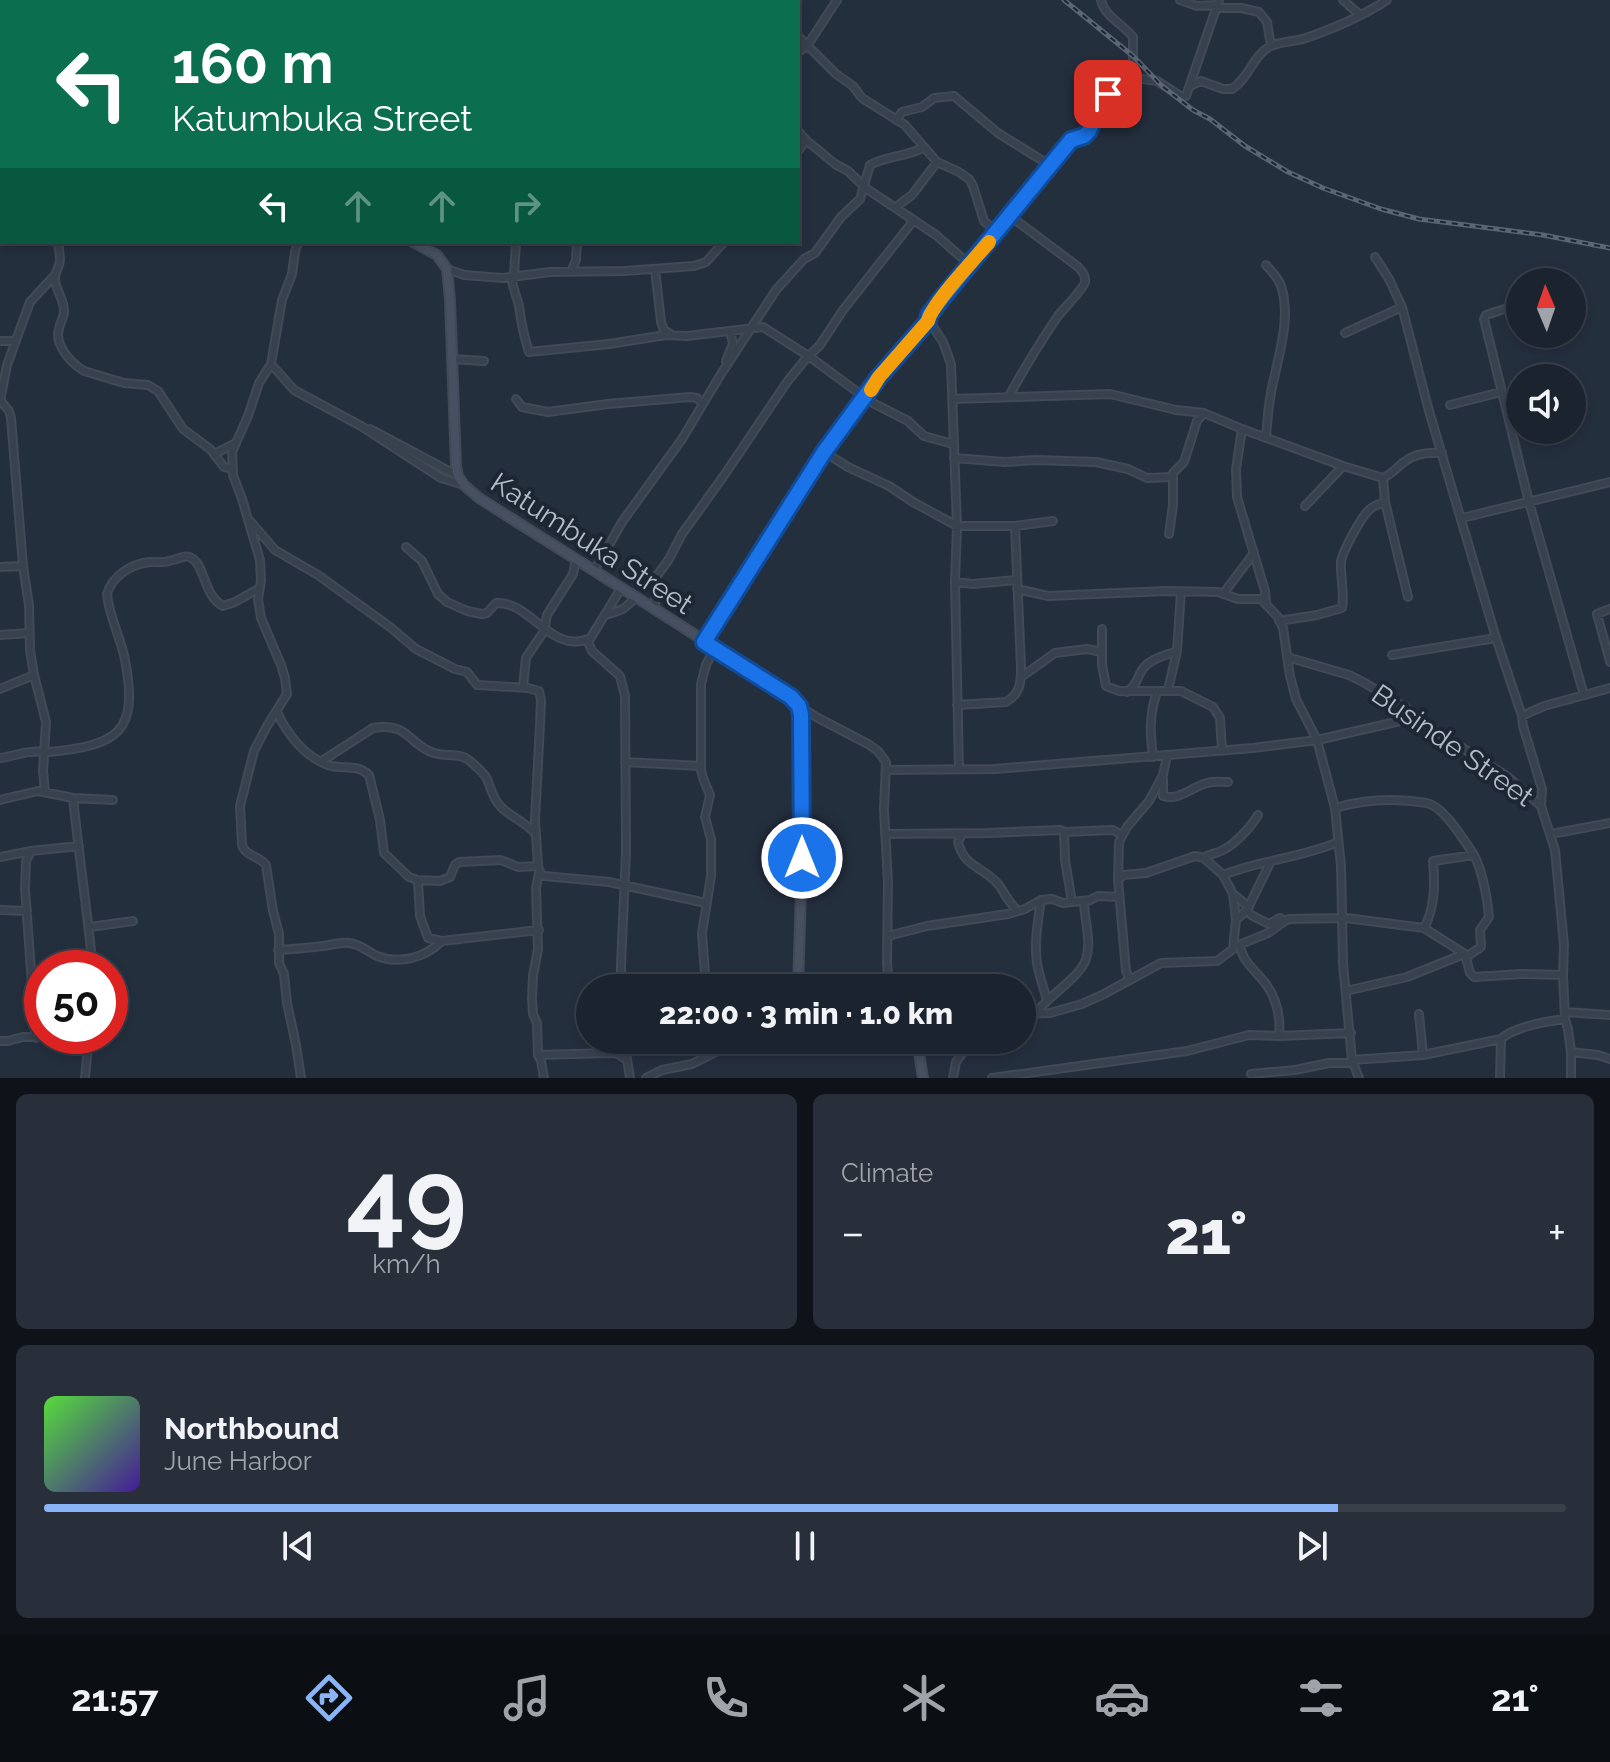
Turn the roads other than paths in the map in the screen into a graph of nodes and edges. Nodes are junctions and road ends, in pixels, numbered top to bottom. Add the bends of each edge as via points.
1 (837, 0) edge
2 (1101, 0) edge
3 (1180, 0) edge
4 (1343, 0) edge
5 (1387, 0) edge
6 (1257, 2) dead end
7 (1218, 4) edge
8 (1258, 12) junction
9 (1360, 15) junction
10 (800, 38) edge
11 (807, 46) junction
12 (1271, 46) junction
13 (800, 51) edge
14 (1128, 77) junction
15 (1190, 86) junction
16 (896, 120) junction
17 (800, 133) edge
18 (806, 140) junction
19 (800, 148) edge
20 (923, 148) junction
21 (937, 162) junction
22 (868, 167) junction
23 (1049, 169) junction
24 (848, 171) junction
25 (863, 185) junction
26 (896, 207) junction
27 (1010, 216) junction
28 (914, 220) junction
29 (999, 230) junction
30 (58, 244) edge
31 (297, 244) edge
32 (417, 244) edge
33 (516, 244) edge
34 (577, 244) edge
35 (722, 244) edge
36 (1375, 257) dead end
37 (970, 265) junction
38 (1266, 265) dead end
39 (447, 269) junction
40 (655, 269) junction
41 (571, 272) junction
42 (54, 276) junction
43 (517, 276) junction
44 (1402, 307) junction
45 (1506, 309) edge
46 (928, 321) junction
47 (752, 328) junction
48 (730, 331) junction
49 (1345, 333) dead end
50 (673, 335) junction
51 (0, 341) edge
52 (14, 341) junction
53 (810, 357) junction
54 (451, 359) junction
55 (484, 361) dead end
56 (271, 364) junction
57 (721, 374) junction
58 (1501, 392) junction
59 (867, 396) junction
60 (1009, 396) junction
61 (516, 399) dead end
62 (952, 399) junction
63 (0, 402) edge
64 (703, 404) junction
65 (1450, 405) dead end
66 (1204, 413) junction
67 (1242, 429) junction
68 (1266, 438) junction
69 (234, 444) junction
70 (953, 444) junction
71 (824, 452) junction
72 (1442, 453) junction
73 (214, 454) junction
74 (954, 458) junction
75 (1343, 466) junction
76 (232, 469) junction
77 (458, 476) junction
78 (1173, 477) junction
79 (1383, 478) junction
80 (1610, 482) edge
81 (464, 485) junction
82 (1385, 502) junction
83 (1529, 502) junction
84 (1305, 506) dead end
85 (1462, 518) junction
86 (249, 519) junction
87 (1053, 521) dead end
88 (957, 526) junction
89 (1015, 526) junction
90 (1169, 534) dead end
91 (406, 547) dead end
92 (1254, 553) junction
93 (576, 559) junction
94 (23, 566) junction
95 (0, 567) edge
96 (593, 570) junction
97 (1016, 580) junction
98 (955, 582) junction
99 (622, 587) junction
100 (260, 588) junction
101 (1017, 589) junction
102 (1181, 592) junction
103 (1223, 594) junction
104 (637, 597) junction
105 (1408, 597) dead end
106 (1266, 603) junction
107 (653, 608) junction
108 (1610, 609) edge
109 (605, 615) junction
110 (1279, 621) junction
111 (544, 629) junction
112 (1102, 629) dead end
113 (29, 633) junction
114 (0, 635) edge
115 (1496, 638) junction
116 (588, 639) junction
117 (704, 642) junction
118 (714, 649) junction
119 (1177, 651) junction
120 (1102, 652) junction
121 (1392, 655) dead end
122 (1287, 657) junction
123 (1610, 662) edge
124 (34, 675) junction
125 (1021, 677) junction
126 (523, 687) junction
127 (1610, 688) edge
128 (0, 689) edge
129 (1168, 690) junction
130 (1127, 692) junction
131 (1157, 692) junction
132 (1584, 695) junction
133 (957, 705) junction
134 (799, 706) junction
135 (277, 712) junction
136 (1522, 716) junction
137 (1418, 717) junction
138 (1317, 740) junction
139 (1222, 751) junction
140 (45, 752) junction
141 (1167, 756) junction
142 (1153, 757) junction
143 (0, 758) edge
144 (322, 761) junction
145 (625, 762) junction
146 (701, 766) junction
147 (959, 769) junction
148 (886, 770) junction
149 (1163, 775) junction
150 (1228, 782) dead end
151 (45, 792) junction
152 (73, 798) junction
153 (0, 800) edge
154 (113, 800) dead end
155 (1541, 806) junction
156 (1335, 808) junction
157 (1258, 815) dead end
158 (1610, 823) edge
159 (1064, 832) junction
160 (885, 834) junction
161 (962, 834) junction
162 (1551, 834) junction
163 (537, 835) junction
164 (1122, 835) junction
165 (1338, 842) junction
166 (79, 846) junction
167 (31, 851) junction
168 (1474, 855) junction
169 (0, 857) edge
170 (1204, 858) junction
171 (1271, 861) junction
172 (539, 868) junction
173 (1223, 875) junction
174 (417, 880) junction
175 (1118, 880) junction
176 (625, 885) junction
177 (1233, 894) junction
178 (1119, 897) junction
179 (1041, 900) junction
180 (1084, 901) junction
181 (1072, 902) junction
182 (706, 903) junction
183 (1248, 908) junction
184 (0, 910) edge
185 (1017, 910) junction
186 (27, 911) junction
187 (1342, 919) junction
188 (1236, 920) junction
189 (133, 921) dead end
190 (1285, 921) junction
191 (90, 927) junction
192 (1424, 928) junction
193 (539, 930) junction
194 (888, 936) junction
195 (442, 941) junction
196 (1237, 946) junction
197 (30, 950) edge
198 (92, 950) edge
199 (278, 950) junction
200 (1465, 956) junction
201 (621, 974) edge
202 (705, 974) edge
203 (798, 974) edge
204 (888, 974) edge
205 (1563, 975) junction
206 (1130, 980) junction
207 (1346, 991) junction
208 (1047, 1001) junction
209 (1036, 1012) edge
210 (1036, 1014) edge
211 (1419, 1014) dead end
212 (1610, 1015) edge
213 (1565, 1016) junction
214 (1351, 1033) junction
215 (1279, 1036) junction
216 (24, 1037) edge
217 (1501, 1039) junction
218 (0, 1041) edge
219 (1571, 1052) junction
220 (87, 1054) edge
221 (626, 1054) edge
222 (919, 1054) edge
223 (962, 1054) edge
224 (538, 1055) junction
225 (709, 1055) edge
226 (1423, 1055) junction
227 (1610, 1059) edge
228 (627, 1060) junction
229 (1353, 1062) junction
230 (1057, 1070) junction
231 (1251, 1074) dead end
232 (85, 1078) edge
233 (301, 1078) edge
234 (544, 1078) edge
235 (630, 1078) edge
236 (646, 1078) edge
237 (923, 1078) edge
238 (953, 1078) edge
239 (992, 1078) edge
240 (1052, 1078) edge
241 (1359, 1078) edge
242 (1500, 1078) edge
243 (1571, 1078) edge

1 - 11 street
2 - 14 street via 1104,10 1133,37
3 - 7 street via 1197,6
4 - 9 street
5 - 9 street
6 - 8 street
7 - 8 street
7 - 15 street
8 - 12 street via 1267,22
9 - 12 street via 1307,38
10 - 11 street
11 - 13 street
11 - 16 street via 862,98
12 - 15 street via 1232,89 1201,81
14 - 15 street via 1157,81 1182,97
14 - 23 street via 1103,100 1089,131 1071,140
16 - 20 street
16 - 23 street via 935,97 954,96
17 - 18 street
18 - 19 street
18 - 24 street
20 - 21 street
20 - 22 street
21 - 26 street
21 - 29 street via 969,179 984,221
22 - 24 street
22 - 25 street
23 - 27 street
24 - 25 street
25 - 26 street
25 - 47 street via 860,199 776,290
26 - 28 street
27 - 29 street
27 - 60 street via 1077,266 1085,280
28 - 37 street
28 - 53 street
29 - 37 street
30 - 42 street
31 - 56 street
32 - 39 main road via 437,255
33 - 43 street
34 - 41 street
35 - 40 street via 703,264
36 - 44 street
37 - 46 street
38 - 68 street via 1281,288 1283,331
39 - 43 street via 464,275
39 - 54 main road, Katumbuka Street
40 - 41 street
40 - 50 street via 661,322
41 - 43 street
42 - 52 street via 30,302
42 - 73 street via 64,309 58,342 78,367 158,391 183,429
43 - 50 street via 512,285 529,352
44 - 49 street
44 - 72 street
45 - 58 street via 1484,317
46 - 59 street
46 - 62 street via 950,357
47 - 48 street
47 - 53 street via 765,328
47 - 57 street
48 - 50 street
48 - 57 street via 731,350
51 - 52 street
52 - 63 street
53 - 59 street
53 - 107 street via 682,534 656,577
54 - 55 street
54 - 77 main road, Katumbuka Street
56 - 69 street
56 - 77 street via 295,390
56 - 81 street via 297,392 441,478
57 - 64 street
58 - 65 street
58 - 83 street
59 - 70 street via 924,436
59 - 71 street
60 - 62 street
60 - 66 street via 1110,394
61 - 64 street via 522,407 543,412 690,397
62 - 70 street
63 - 94 street via 11,418
64 - 96 street
66 - 67 street
66 - 78 street
67 - 68 street
67 - 92 street via 1235,482
68 - 75 street
69 - 73 street
69 - 76 street
70 - 74 street
71 - 88 street
71 - 117 street
72 - 79 street via 1411,457
72 - 85 street
73 - 76 street
74 - 78 street via 1096,462 1147,478
74 - 88 street
75 - 79 street
75 - 84 street
76 - 86 street
77 - 81 main road, Katumbuka Street
78 - 90 street
79 - 82 street
80 - 83 street
81 - 93 main road, Katumbuka Street
82 - 105 street
82 - 110 street via 1366,513 1344,550 1342,608
83 - 85 street
83 - 132 street
85 - 115 street
86 - 100 street via 260,560
86 - 126 street via 275,550 318,575 425,655 465,671 480,687
87 - 89 street
88 - 89 street
88 - 98 street
89 - 97 street
91 - 111 street via 422,561 447,602 482,614 502,603
92 - 103 street
92 - 106 street
93 - 96 main road, Katumbuka Street
93 - 111 street
94 - 95 street
94 - 113 street
96 - 99 main road, Katumbuka Street
97 - 98 street
97 - 101 street
98 - 133 street
99 - 104 main road, Katumbuka Street
99 - 109 street
100 - 135 street via 261,618 286,685 287,695
100 - 140 street via 220,605 189,557 123,572 107,594 127,673 125,722 99,744
101 - 102 street via 1048,596
101 - 125 street
102 - 103 street
102 - 119 street
103 - 106 street
104 - 107 main road, Katumbuka Street
104 - 109 street
106 - 110 street
107 - 117 main road, Katumbuka Street
108 - 123 street via 1597,614
109 - 116 street
110 - 122 street
111 - 116 street via 574,643
111 - 126 street via 526,658
112 - 120 street
113 - 114 street
113 - 124 street
115 - 121 street
115 - 136 street
116 - 145 street via 592,651 622,679
117 - 118 main road, Katumbuka Street
118 - 134 main road, Katumbuka Street
118 - 146 street via 701,684
119 - 129 street
119 - 130 street via 1145,666
120 - 125 street via 1055,653
120 - 130 street via 1106,686
122 - 137 street, Businde Street via 1349,675
122 - 138 street via 1296,699
124 - 128 street
124 - 140 street via 45,713
125 - 133 street via 1019,690 1009,701
126 - 163 street via 540,695
127 - 132 street
129 - 131 street
129 - 139 street via 1181,691 1217,711
130 - 131 street
131 - 142 street via 1150,721
132 - 136 street
133 - 147 street
134 - 148 street via 874,748 884,757
134 - 203 main road
135 - 144 street via 291,737
135 - 199 street via 254,751 240,806 243,850 266,865
136 - 155 street via 1542,789
137 - 138 street
137 - 155 street, Businde Street via 1519,785
138 - 139 street
138 - 156 street
139 - 141 street
140 - 143 street
140 - 151 street
141 - 142 street
141 - 149 street
142 - 147 street
144 - 163 street via 373,728 400,729 430,752 468,760 486,775 499,805
144 - 174 street via 357,767 369,775 384,853
145 - 146 street
145 - 176 street
146 - 182 street via 710,795 705,814 711,839
147 - 148 street
148 - 160 street
149 - 150 street via 1165,798
149 - 164 street
151 - 152 street
151 - 153 street
152 - 154 street
152 - 166 street
155 - 162 street, Businde Street
156 - 165 street
156 - 168 street via 1374,800 1433,804
157 - 170 street via 1225,849
158 - 162 street
159 - 161 street
159 - 164 street via 1113,830
159 - 181 street
160 - 161 street
160 - 194 street
161 - 185 street via 958,842 963,856 995,880
162 - 205 street, Businde Street
163 - 172 street
164 - 175 street
165 - 171 street
165 - 187 street
166 - 167 street
166 - 191 street
167 - 169 street
167 - 186 street via 25,869
168 - 192 street via 1433,861 1433,897
168 - 200 street via 1489,917 1480,930 1481,947
170 - 173 street
170 - 175 street via 1195,856
171 - 173 street
171 - 183 street
172 - 174 street via 501,860 459,862 445,880
172 - 176 street via 544,876
172 - 193 street
173 - 177 street
174 - 195 street via 425,931 428,938
175 - 178 street
176 - 182 street
176 - 201 street
177 - 183 street
177 - 188 street
178 - 180 street
178 - 206 street
179 - 181 street
179 - 185 street
179 - 208 street via 1037,955
180 - 181 street
180 - 208 street via 1086,961
182 - 202 street
183 - 188 street
183 - 190 street via 1269,924
184 - 186 street
185 - 194 street
186 - 197 street
187 - 190 street
187 - 192 street
187 - 207 street
188 - 196 street
189 - 191 street
190 - 196 street
191 - 198 street
192 - 200 street
193 - 195 street
193 - 224 street via 532,999
194 - 204 street
195 - 199 street via 427,954 391,959 353,943
196 - 206 street via 1217,961 1161,963
196 - 215 street via 1275,998
199 - 233 street
200 - 205 street via 1474,977
200 - 207 street
205 - 213 street, Businde Street
206 - 210 street via 1082,1004
207 - 214 street
208 - 209 street
211 - 226 street
212 - 213 street
213 - 217 street
213 - 219 street, Businde Street
214 - 215 street
214 - 229 street
215 - 230 street via 1244,1036 1187,1051
216 - 218 street
217 - 226 street
217 - 242 street
219 - 227 street
219 - 243 street, Businde Street
220 - 232 street
221 - 228 street
222 - 237 main road
223 - 238 street
224 - 228 street via 611,1053
224 - 234 street
225 - 236 street
226 - 229 street
228 - 235 street
229 - 231 street
229 - 241 street
230 - 239 street
230 - 240 street

